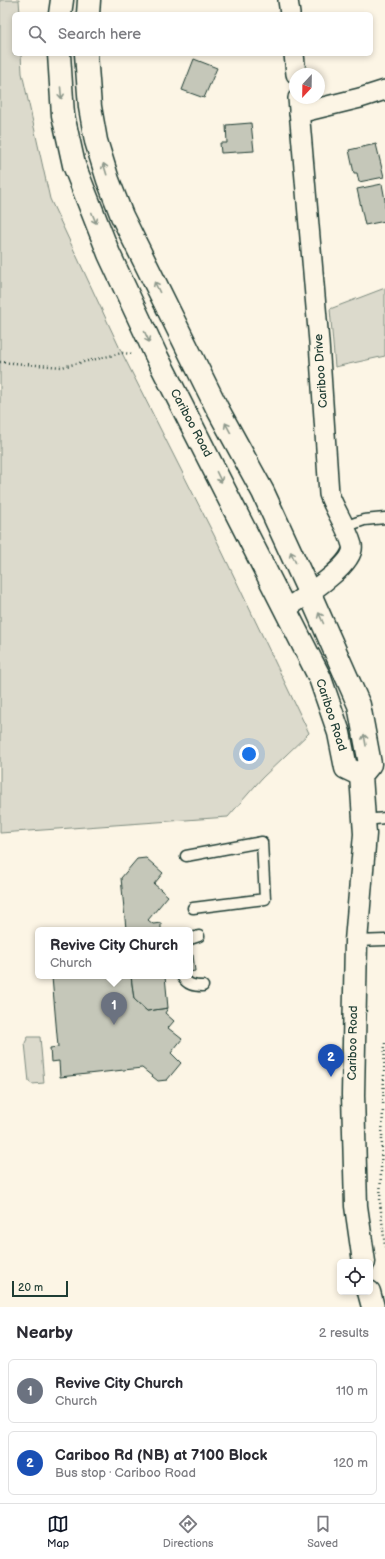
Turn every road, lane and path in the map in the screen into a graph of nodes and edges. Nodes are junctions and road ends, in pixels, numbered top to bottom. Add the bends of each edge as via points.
1 (62, 0) edge
2 (89, 0) edge
3 (288, 0) edge
4 (60, 12) edge
5 (88, 12) edge
6 (290, 12) edge
7 (59, 56) edge
8 (86, 56) edge
9 (294, 56) edge
10 (295, 68) edge
11 (385, 90) edge
12 (299, 105) edge
13 (156, 355) junction
14 (0, 362) edge
15 (385, 518) edge
16 (344, 527) junction
17 (309, 592) junction
18 (286, 609) junction
19 (361, 775) junction
20 (375, 819) edge
21 (186, 856) dead end
22 (193, 908) dead end
23 (385, 940) edge
24 (356, 941) junction
25 (183, 979) edge
26 (203, 986) dead end
27 (385, 1043) edge
28 (385, 1247) edge
29 (364, 1259) edge
30 (371, 1295) edge
31 (373, 1307) edge

1 - 4 street
2 - 5 street
3 - 6 street
7 -> 13 street, Cariboo Road via 63,115 74,165 108,254
17 -> 8 street, Cariboo Road via 262,492 214,402 122,216 96,141 90,108
9 - 10 street
11 - 12 street via 360,98
12 - 16 street, Cariboo Drive via 329,494
13 - 14 path via 122,353 62,367
13 -> 18 street, Cariboo Road
15 - 16 lane via 364,520
16 - 17 street, Cariboo Drive via 352,546 352,553 342,567
17 - 18 street, Cariboo Drive
19 -> 17 street, Cariboo Road via 370,764 359,705
18 - 19 street, Cariboo Road via 320,678 339,733 346,768
19 - 20 street, Cariboo Road
20 - 24 street, Cariboo Road
21 - 22 lane via 262,842 265,899
23 - 24 lane
24 - 29 street, Cariboo Road via 353,1095 356,1206
25 - 26 lane via 192,986
27 - 28 path via 380,1202
30 - 31 street

